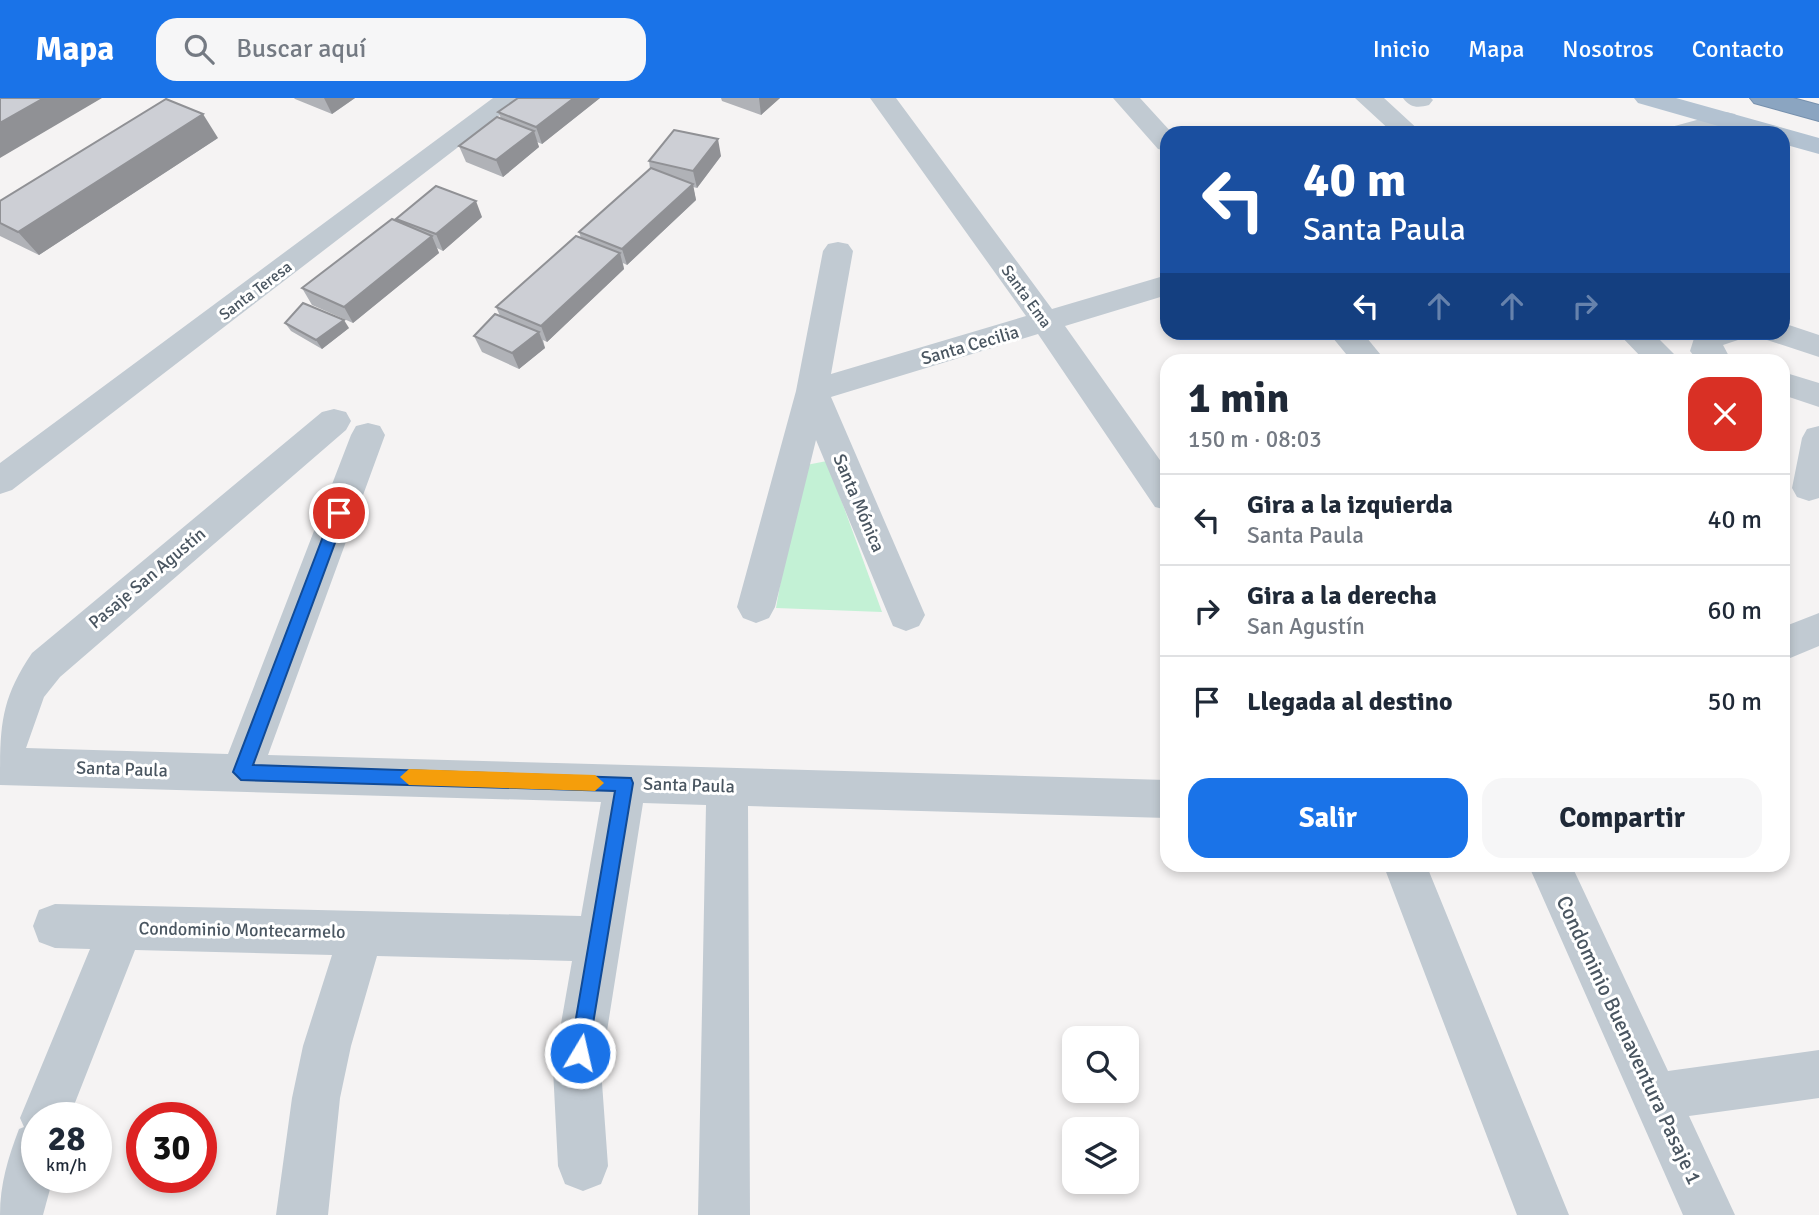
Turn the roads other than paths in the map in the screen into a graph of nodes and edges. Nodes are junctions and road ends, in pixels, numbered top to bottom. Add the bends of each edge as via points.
1 (509, 98) edge
2 (883, 98) edge
3 (1126, 98) edge
4 (1368, 98) edge
5 (1647, 98) edge
6 (1763, 98) edge
7 (1819, 113) edge
8 (1726, 120) junction
9 (1401, 126) edge
10 (1705, 126) edge
11 (1747, 126) edge
12 (1160, 135) edge
13 (1790, 138) edge
14 (1819, 146) edge
15 (838, 251) dead end
16 (1160, 287) edge
17 (1046, 322) junction
18 (1790, 336) edge
19 (1350, 340) edge
20 (1641, 340) edge
21 (1819, 346) edge
22 (1363, 354) edge
23 (1657, 354) edge
24 (1790, 385) edge
25 (811, 391) junction
26 (1819, 395) edge
27 (334, 421) dead end
28 (368, 435) dead end
29 (1819, 438) edge
30 (1790, 472) edge
31 (0, 481) edge
32 (1160, 487) edge
33 (1814, 493) edge
34 (756, 607) dead end
35 (906, 615) dead end
36 (1819, 629) edge
37 (1790, 642) edge
38 (0, 765) edge
39 (241, 772) junction
40 (625, 783) junction
41 (730, 786) junction
42 (1160, 799) edge
43 (1407, 872) edge
44 (1553, 872) edge
45 (55, 926) dead end
46 (122, 927) junction
47 (361, 933) junction
48 (598, 939) junction
49 (1819, 1074) edge
50 (1655, 1097) junction
51 (52, 1102) edge
52 (583, 1166) dead end
53 (23, 1193) edge
54 (17, 1215) edge
55 (302, 1215) edge
56 (724, 1215) edge
57 (1543, 1215) edge
58 (1709, 1215) edge

1 - 31 street, Santa Teresa
2 - 17 street, Santa Ema
3 - 12 street
4 - 9 street
5 - 8 main road
6 - 7 highway
8 - 10 street
8 - 11 main road
13 - 14 main road
15 - 25 street
16 - 17 street, Santa Cecilia
17 - 25 street, Santa Cecilia
17 - 32 street, Santa Ema
18 - 21 street
19 - 22 street
20 - 23 street
24 - 26 street
25 - 34 street
25 - 35 street, Santa Mónica
27 - 38 street, Pasaje San Agustín via 46,665 27,688
28 - 39 street
29 - 33 street
30 - 33 street
36 - 37 street
38 - 39 street, Santa Paula
39 - 40 street, Santa Paula
40 - 41 street, Santa Paula
40 - 48 street
41 - 42 street, Santa Paula
41 - 56 street via 725,821
43 - 57 street
44 - 50 street, Condominio Buenaventura Pasaje 1
45 - 46 street, Condominio Montecarmelo
46 - 47 street, Condominio Montecarmelo
46 - 51 street, Condominio Montecarmelo
47 - 48 street, Condominio Montecarmelo
47 - 55 street, Condominio Montecarmelo via 316,1098
48 - 52 street via 577,1069
49 - 50 street
50 - 58 street, Condominio Buenaventura Pasaje 1
53 - 54 street

